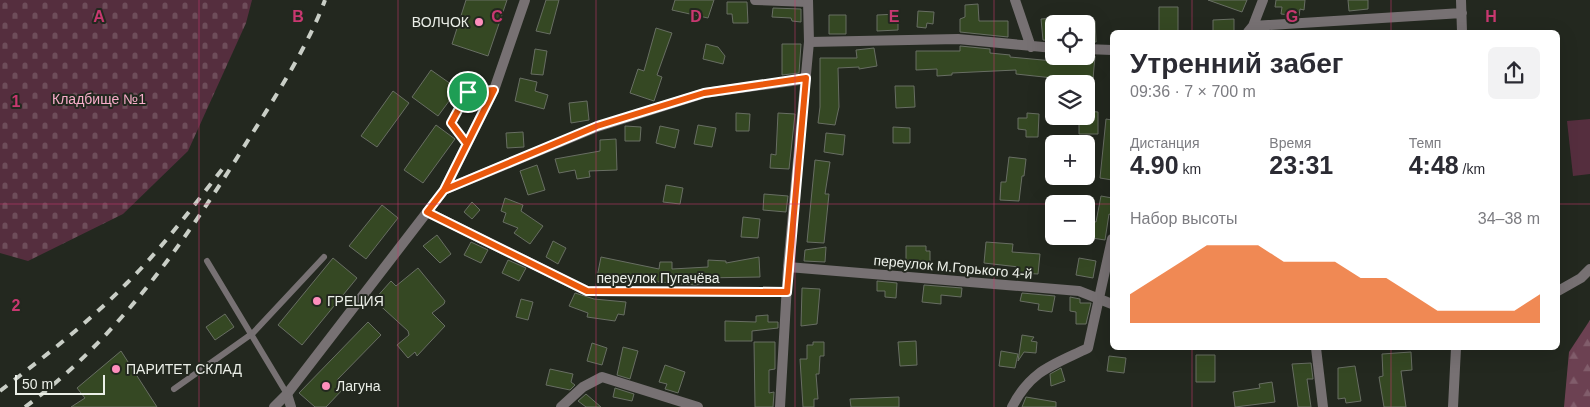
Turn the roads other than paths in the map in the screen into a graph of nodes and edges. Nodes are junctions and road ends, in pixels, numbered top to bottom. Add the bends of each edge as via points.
1 (525, 0) edge
2 (755, 0) edge
3 (1015, 0) edge
4 (1263, 0) edge
5 (1461, 0) edge
6 (808, 1) edge
7 (1462, 13) junction
8 (1250, 29) edge
9 (1462, 30) edge
10 (809, 42) junction
11 (1031, 47) junction
12 (1045, 48) edge
13 (1095, 49) edge
14 (1110, 50) edge
15 (806, 78) junction
16 (494, 90) junction
17 (467, 144) junction
18 (444, 190) junction
19 (427, 212) junction
20 (1110, 248) edge
21 (324, 258) dead end
22 (207, 261) dead end
23 (788, 267) junction
24 (1590, 269) edge
25 (1560, 290) edge
26 (787, 292) junction
27 (1099, 300) junction
28 (1110, 303) edge
29 (253, 333) junction
30 (1316, 350) edge
31 (1456, 350) edge
32 (174, 390) dead end
33 (288, 394) junction
34 (274, 407) edge
35 (291, 407) edge
36 (561, 407) edge
37 (698, 407) edge
38 (780, 407) edge
39 (1012, 407) edge
40 (1323, 407) edge
41 (1453, 407) edge

1 - 16 street
2 - 6 street
3 - 11 street
4 - 8 street
5 - 7 street
6 - 10 street
7 - 8 street
7 - 9 street
10 - 11 street via 958,39
10 - 15 street
11 - 12 street
13 - 14 street
15 - 18 street via 704,93 597,126
15 - 23 street
16 - 17 street
16 - 17 lane via 468,92 451,123
17 - 18 street
18 - 19 street
19 - 26 street, переулок Пугачёва via 587,291
19 - 33 street
20 - 27 street
21 - 29 lane
22 - 29 lane
23 - 26 street
23 - 27 street, переулок М.Горького 4-й via 1079,291
24 - 25 street
26 - 38 street
27 - 28 street, переулок М.Горького 4-й
27 - 39 street via 1088,348 1039,372 1022,389
29 - 32 lane
29 - 33 lane
30 - 40 street
31 - 41 street
33 - 34 street
33 - 35 street
36 - 37 street via 583,387 602,377

